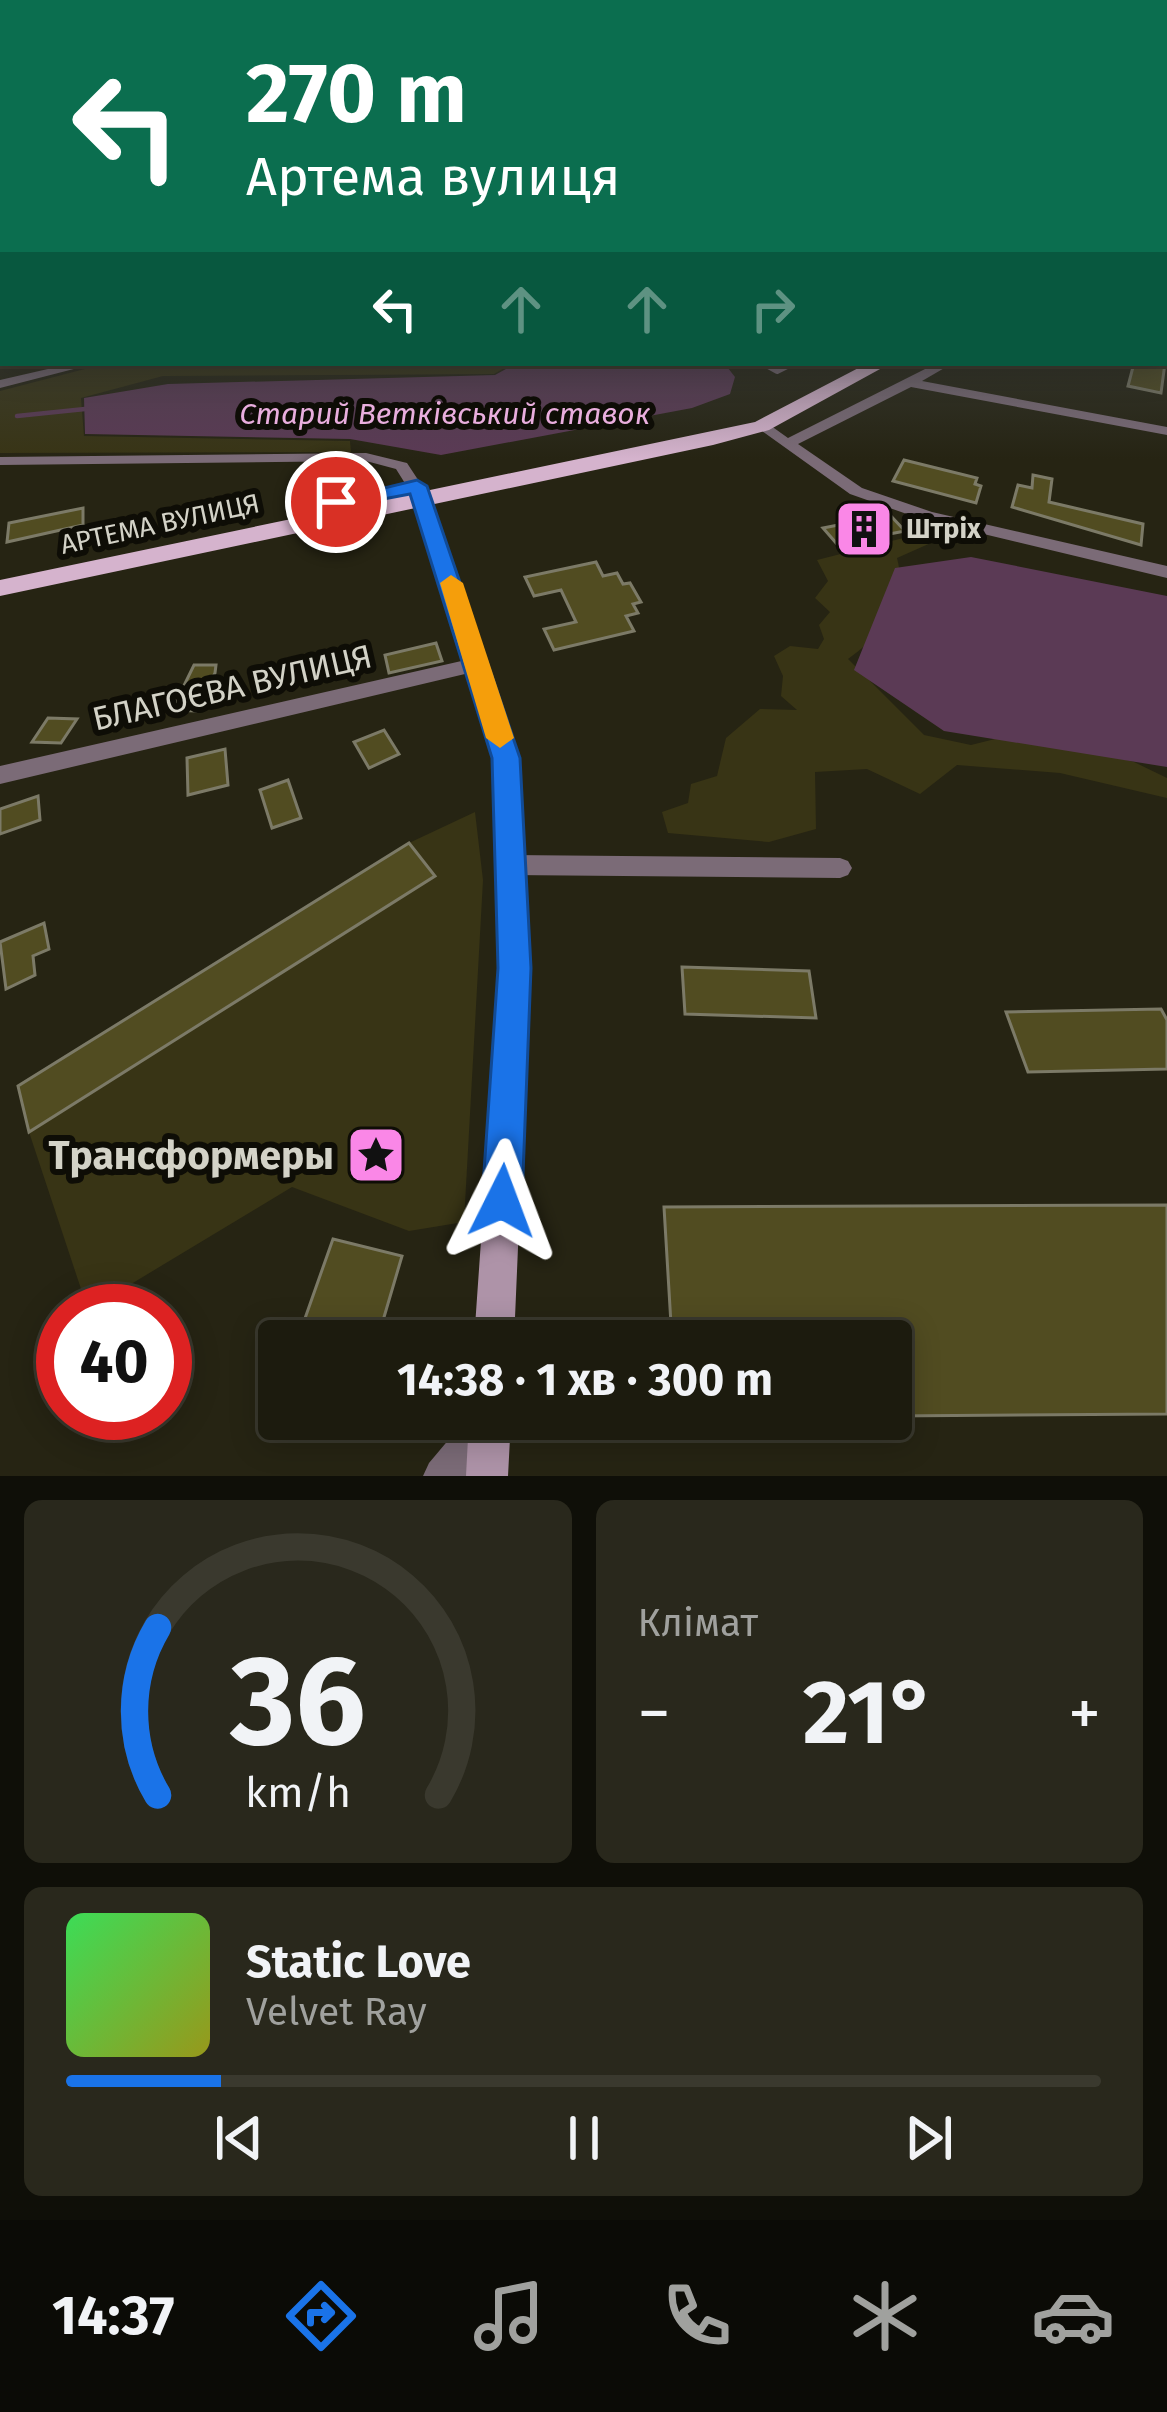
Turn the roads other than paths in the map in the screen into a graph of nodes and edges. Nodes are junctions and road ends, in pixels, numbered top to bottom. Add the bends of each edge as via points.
1 (78, 366) edge
2 (841, 366) edge
3 (876, 366) edge
4 (941, 366) edge
5 (912, 382) junction
6 (0, 384) edge
7 (762, 426) junction
8 (1167, 431) edge
9 (791, 442) junction
10 (0, 461) edge
11 (420, 493) junction
12 (0, 571) edge
13 (1167, 572) edge
14 (0, 588) edge
15 (479, 664) junction
16 (0, 775) edge
17 (510, 865) junction
18 (840, 868) dead end
19 (495, 1320) edge
20 (473, 1440) edge
21 (489, 1440) edge
22 (442, 1476) edge
23 (487, 1476) edge

1 - 6 street
2 - 11 main road, АРТЕМА ВУЛИЦЯ via 747,414
3 - 7 main road, АРТЕМА ВУЛИЦЯ
4 - 5 street
5 - 8 street
5 - 9 street
7 - 9 street
7 - 11 main road, АРТЕМА ВУЛИЦЯ
9 - 13 street via 856,491 927,517
10 - 11 street via 366,458 402,466
11 - 12 main road, АРТЕМА ВУЛИЦЯ
11 - 14 main road, АРТЕМА ВУЛИЦЯ
11 - 15 street
15 - 16 street, БЛАГОЄВА ВУЛИЦЯ
15 - 17 street via 506,758
17 - 18 street
17 - 19 street via 514,968
20 - 22 street
21 - 23 street

